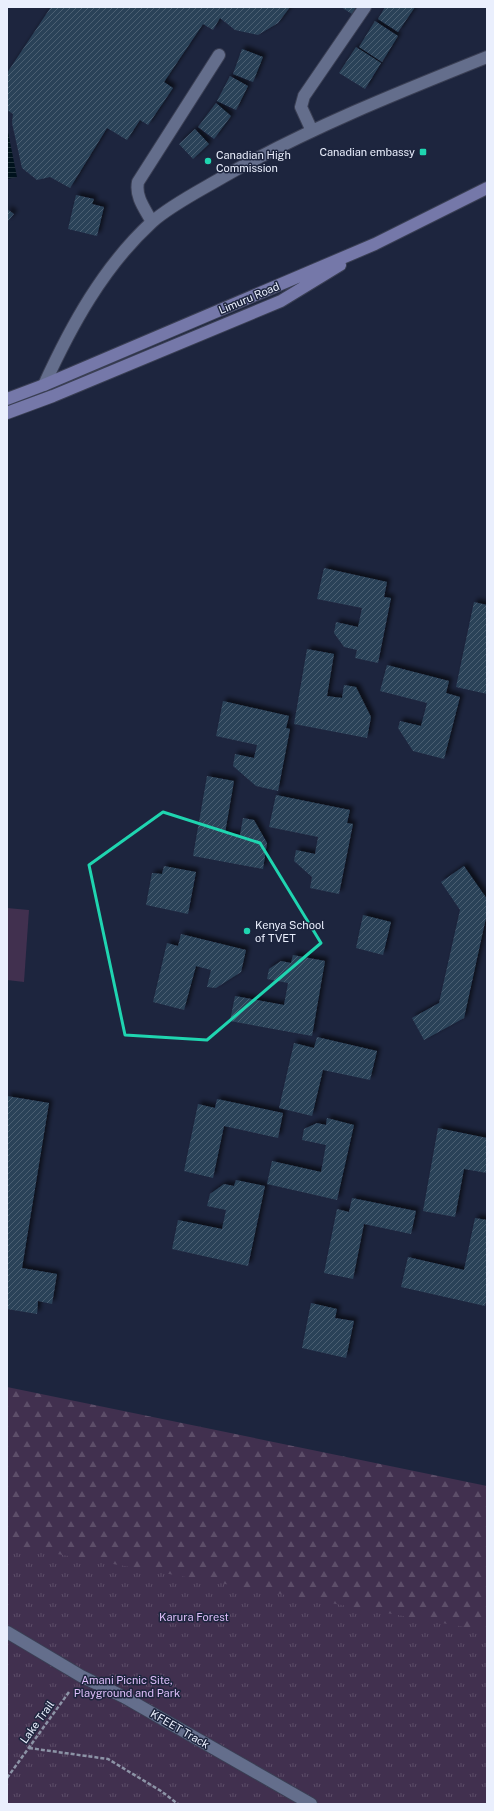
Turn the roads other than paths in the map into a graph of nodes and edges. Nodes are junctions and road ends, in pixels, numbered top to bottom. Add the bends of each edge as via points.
1 (365, 7) edge
2 (219, 55) dead end
3 (487, 57) edge
4 (312, 131) junction
5 (487, 188) edge
6 (152, 222) junction
7 (375, 244) junction
8 (44, 385) junction
9 (7, 398) edge
10 (7, 413) edge
11 (7, 1632) edge
12 (311, 1804) edge

1 - 4 street via 304,96 301,107
2 - 6 street via 138,182 138,198
3 - 4 street
4 - 6 street via 224,176
5 - 7 main road, Limuru Road
6 - 8 street via 116,261 75,321
7 - 8 main road, Limuru Road
7 - 10 main road via 281,302
8 - 9 main road, Limuru Road
11 - 12 street, KFEET Track

